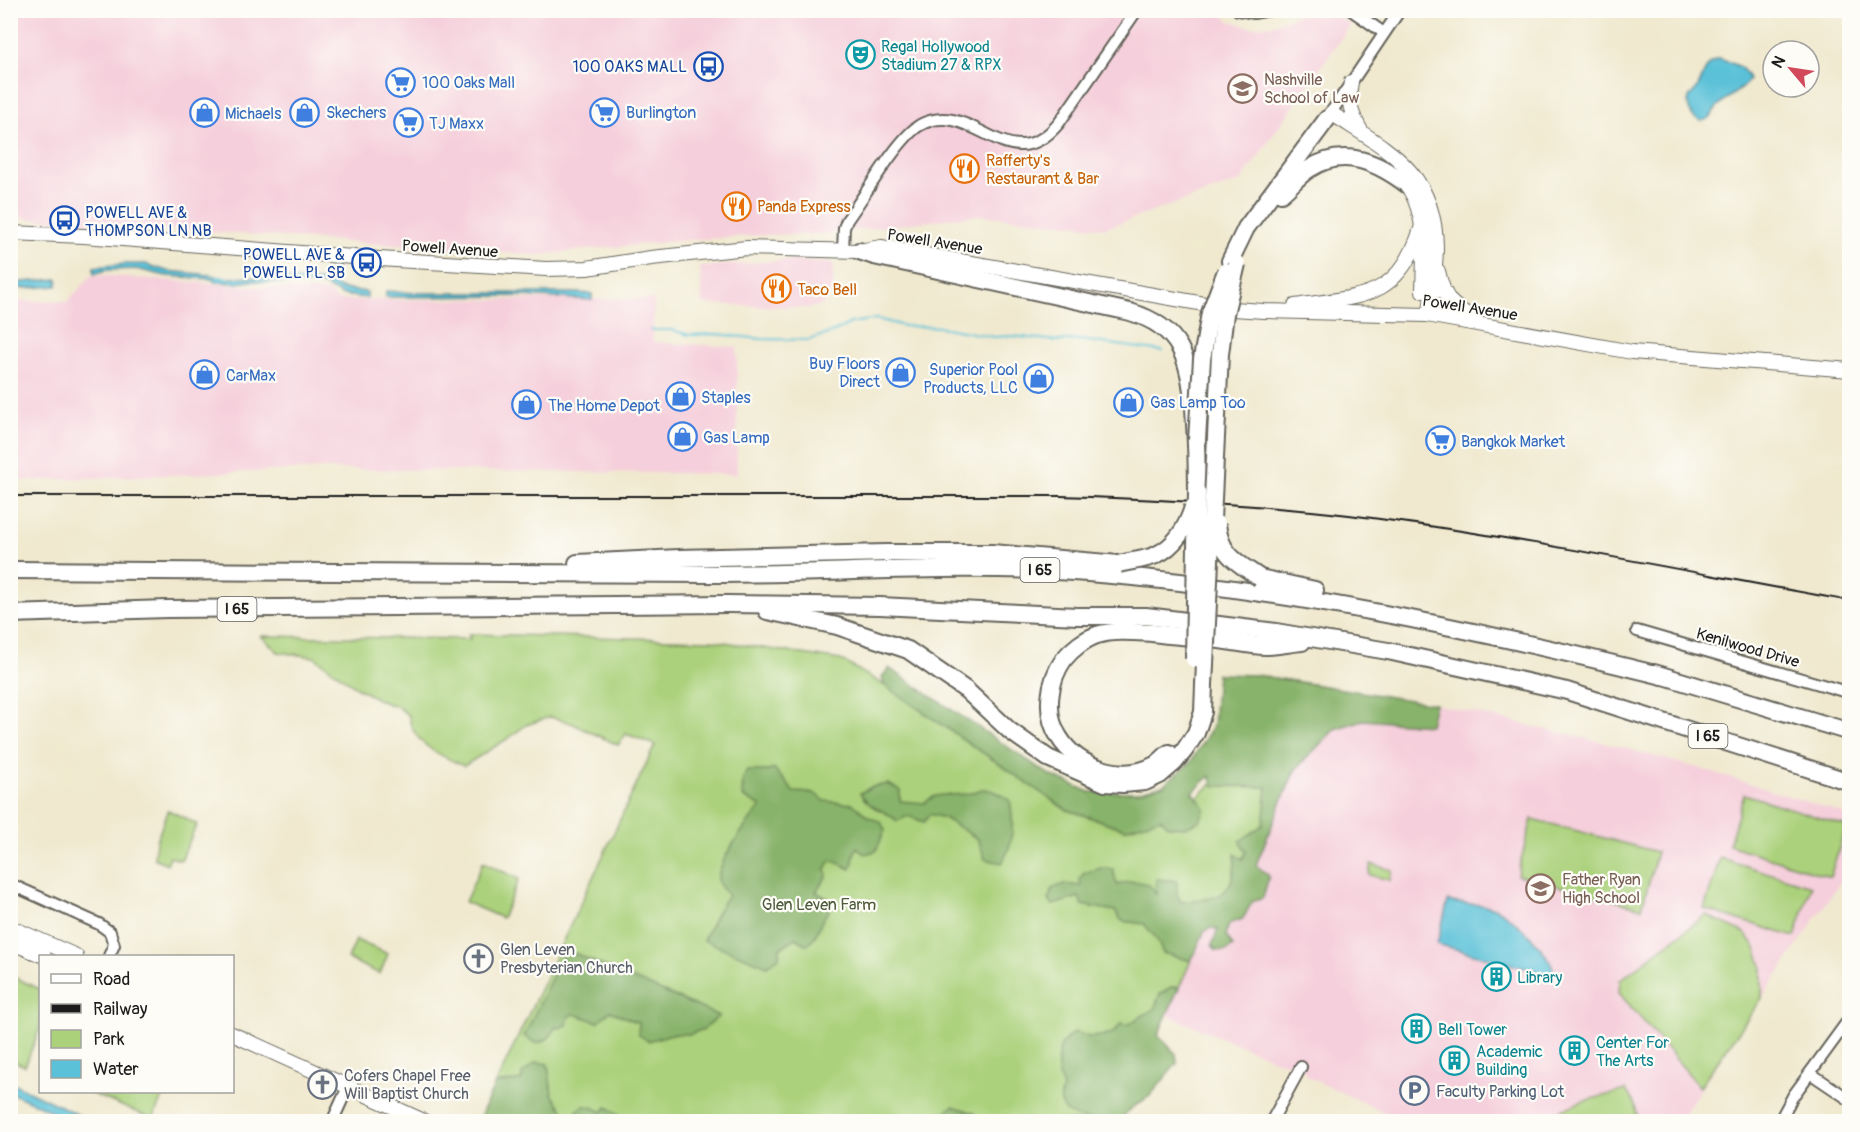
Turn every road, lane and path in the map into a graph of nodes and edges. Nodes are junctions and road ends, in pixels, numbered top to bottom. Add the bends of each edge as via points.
1 (1137, 10) edge
2 (1238, 10) edge
3 (1271, 10) edge
4 (1351, 10) edge
5 (1400, 10) edge
6 (1384, 33) junction
7 (1351, 82) junction
8 (1329, 116) junction
9 (1364, 135) junction
10 (1409, 186) junction
11 (1280, 195) junction
12 (10, 223) edge
13 (1421, 227) junction
14 (10, 233) edge
15 (38, 233) junction
16 (851, 251) junction
17 (1436, 259) junction
18 (1233, 263) junction
19 (1264, 311) junction
20 (1427, 315) junction
21 (1487, 325) junction
22 (1850, 370) edge
23 (1197, 440) junction
24 (1206, 493) junction
25 (10, 570) edge
26 (408, 572) junction
27 (728, 604) junction
28 (10, 614) edge
29 (1637, 631) dead end
30 (1318, 639) junction
31 (1663, 676) junction
32 (1199, 686) junction
33 (1850, 693) edge
34 (1850, 732) edge
35 (1850, 782) edge
36 (10, 884) edge
37 (10, 922) edge
38 (10, 927) edge
39 (10, 943) edge
40 (38, 949) edge
41 (66, 955) edge
42 (110, 955) edge
43 (1850, 1018) edge
44 (234, 1035) edge
45 (1301, 1067) dead end
46 (1810, 1073) junction
47 (348, 1087) junction
48 (1850, 1100) edge
49 (332, 1122) edge
50 (426, 1122) edge
51 (1271, 1122) edge
52 (1779, 1122) edge

1 - 16 street via 1059,123 1043,138 1026,144 1004,143 949,119 934,120 915,129 897,148 847,220 844,228
2 - 3 street
4 - 6 street
5 - 6 street
6 - 7 street
7 - 8 street
7 - 9 main road via 1348,98
8 - 9 main road
8 - 10 main road via 1387,162
8 - 11 highway
8 - 18 highway via 1246,228
9 - 17 main road via 1398,158 1419,182 1431,212
10 - 11 highway via 1374,163 1340,158 1314,166
10 - 13 main road via 1418,206
11 - 18 highway
12 - 15 main road
13 - 19 main road via 1404,266 1379,289 1360,296
13 - 20 main road via 1425,244 1423,307
14 - 15 main road, Powell Avenue
15 - 16 main road, Powell Avenue via 528,269 587,268 747,249
16 - 19 main road, Powell Avenue via 881,248 1172,299
16 - 23 highway, bridge via 1149,319 1179,345 1187,364
17 - 20 main road
17 - 21 main road via 1442,292 1455,308
18 - 23 highway, bridge via 1210,313 1202,359
18 - 24 highway, bridge
19 - 20 main road, Powell Avenue
20 - 21 main road, Powell Avenue
21 - 22 main road, Powell Avenue via 1632,352
23 - 24 highway
24 - 26 highway, bridge via 1172,543 1155,555 1119,564 992,553 886,553 679,558
24 - 31 highway, bridge via 1219,539 1232,559 1260,578 1514,630
24 - 32 highway, bridge
25 - 26 highway, I 65
26 - 31 highway, I 65 via 716,574 1020,568 1092,573 1326,602 1424,620
27 - 28 highway, I 65
27 - 30 highway, I 65 via 1146,616
27 - 32 highway via 837,626 908,650 966,690 1048,758 1105,783 1145,782 1174,763 1196,733 1203,712
29 - 33 street, Kenilwood Drive
30 - 32 highway via 1266,646 1137,632 1096,635 1064,660 1052,685 1050,710 1059,738 1070,750 1112,773 1129,773 1155,765 1178,745 1188,728
30 - 35 highway, I 65 via 1566,691
31 - 34 highway, I 65
36 - 42 street via 86,916 109,931 114,945
37 - 40 main road
38 - 40 main road
39 - 40 main road
40 - 41 main road
43 - 46 street
44 - 47 main road
45 - 51 street
46 - 48 street
46 - 52 street
47 - 49 street
47 - 50 main road

